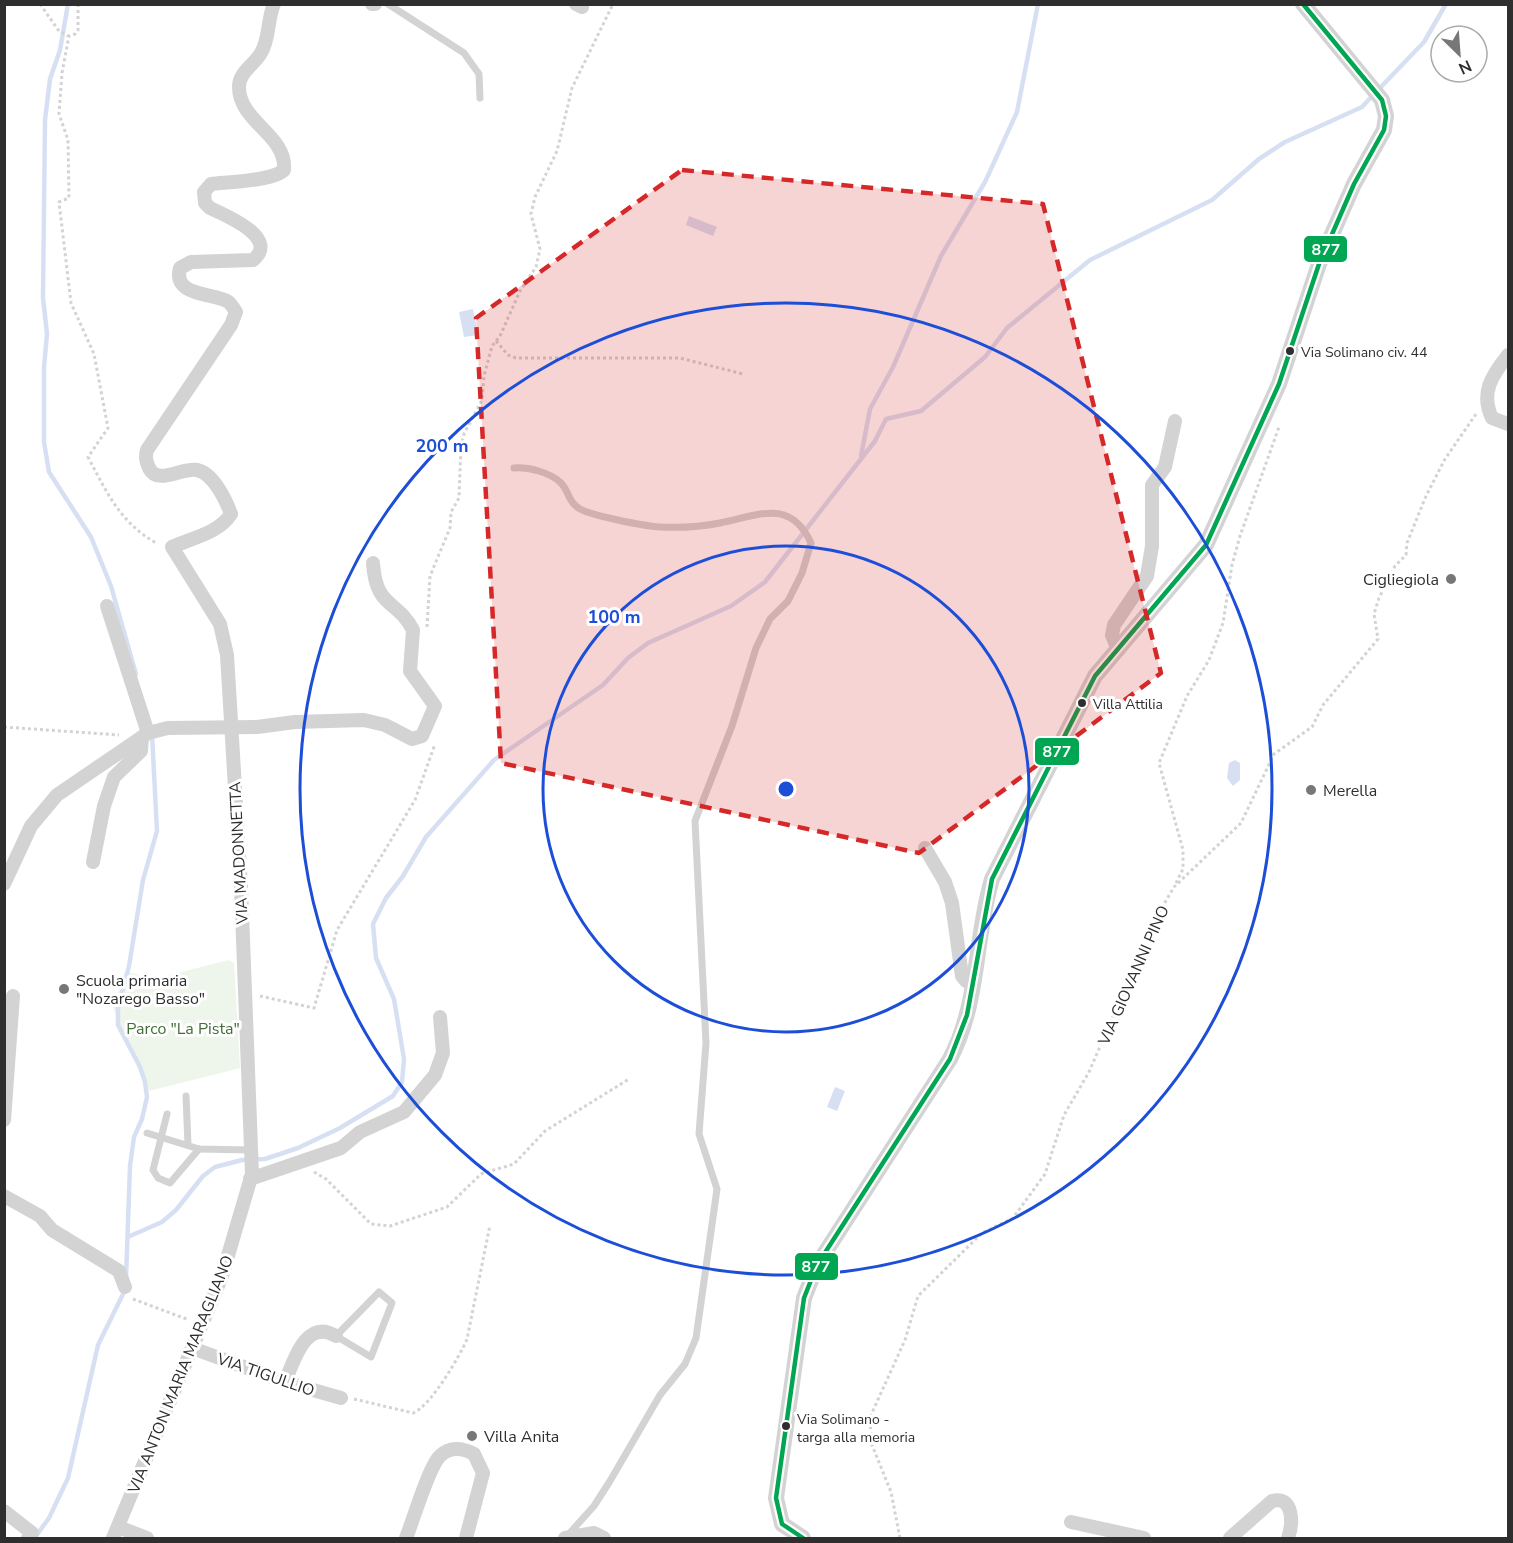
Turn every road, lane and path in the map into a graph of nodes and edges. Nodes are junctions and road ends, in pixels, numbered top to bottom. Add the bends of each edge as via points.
1 (40, 4) edge
2 (78, 4) edge
3 (274, 4) edge
4 (388, 4) edge
5 (613, 4) edge
6 (1303, 4) edge
7 (69, 36) junction
8 (480, 98) dead end
9 (496, 341) junction
10 (1509, 355) edge
11 (743, 374) dead end
12 (1486, 405) junction
13 (1175, 421) dead end
14 (1280, 421) dead end
15 (1509, 424) edge
16 (514, 468) dead end
17 (172, 547) junction
18 (373, 563) dead end
19 (107, 606) dead end
20 (427, 635) dead end
21 (1117, 647) junction
22 (231, 726) junction
23 (4, 727) edge
24 (438, 734) dead end
25 (123, 735) dead end
26 (145, 735) junction
27 (924, 848) dead end
28 (93, 862) dead end
29 (4, 884) edge
30 (1174, 887) junction
31 (974, 985) junction
32 (243, 992) junction
33 (13, 996) dead end
34 (440, 1017) dead end
35 (7, 1064) edge
36 (629, 1079) dead end
37 (186, 1096) dead end
38 (167, 1114) dead end
39 (4, 1120) edge
40 (147, 1133) dead end
41 (161, 1137) junction
42 (188, 1145) junction
43 (199, 1149) junction
44 (250, 1150) junction
45 (299, 1164) junction
46 (251, 1176) junction
47 (4, 1196) edge
48 (490, 1225) dead end
49 (124, 1291) joint
50 (202, 1325) junction
51 (336, 1336) junction
52 (192, 1348) junction
53 (285, 1382) junction
54 (340, 1398) joint
55 (4, 1511) edge
56 (1071, 1522) dead end
57 (116, 1533) edge
58 (565, 1538) edge
59 (28, 1539) edge
60 (147, 1539) edge
61 (406, 1539) edge
62 (466, 1539) edge
63 (604, 1539) edge
64 (803, 1539) edge
65 (900, 1539) edge
66 (1144, 1539) edge
67 (1230, 1539) edge
68 (1288, 1539) edge

1 - 7 path via 59,31
2 - 7 path via 78,30
3 - 17 street via 261,54 240,79 239,87 245,110 275,142 284,170 263,178 211,184 204,192 210,208 253,232 261,248 253,260 191,262 180,268 180,280 186,289 229,302 236,312 145,458 155,475 195,470 204,473 231,514 214,530
4 - 8 lane via 464,52 479,74
5 - 9 path via 572,88 557,152 535,197 531,214 540,249 536,267
6 - 21 street via 1382,100 1384,130 1354,184 1319,264 1279,384 1206,545
7 - 17 path via 59,114 68,140 69,198 59,202 71,303 94,354 108,429 88,457 108,498 125,521 159,545
9 - 11 path via 516,358 674,358
9 - 20 path via 484,376 482,400 461,446 459,498 430,576
10 - 12 street via 1489,385
12 - 15 street via 1492,418
12 - 30 path, VIA GIOVANNI PINO via 1445,459 1407,543 1406,555 1395,566 1379,598 1374,614 1378,639 1323,705 1312,727 1274,754 1241,823
13 - 21 street via 1165,467 1152,485 1152,546 1147,576 1114,625 1112,635
14 - 30 path via 1240,536 1223,623 1209,660 1186,696 1159,763 1183,850 1183,869
16 - 58 lane via 529,467 561,483 568,499 580,509 647,526 698,527 775,512 805,530 811,543 788,602 770,619 759,642 695,821 706,1043 699,1134 717,1189 696,1338 685,1364 660,1395 594,1506
17 - 22 street, VIA MADONNETTA via 220,624 225,639
18 - 22 street via 374,582 380,594 413,630 410,671 435,706 422,736 412,739 385,725 364,720
19 - 26 street
21 - 31 street via 1077,708 992,879
22 - 26 street via 168,728
22 - 32 street, VIA MADONNETTA
23 - 25 path
24 - 32 path via 415,800 337,930 314,1008
26 - 28 street via 141,751 114,777
26 - 29 street via 57,795 31,826
27 - 31 street via 945,882 952,903 962,976
30 - 65 path, VIA GIOVANNI PINO via 1154,921 1089,1072 1064,1115 1045,1174 1013,1218 982,1233 918,1296 905,1340 871,1415 870,1440 891,1492
31 - 64 street via 964,1032 950,1059 808,1282 776,1498 782,1524
32 - 44 street, VIA MADONNETTA
33 - 35 street
34 - 45 street via 442,1053 435,1075 404,1112 360,1132 341,1148
35 - 39 street
36 - 45 path via 545,1131 514,1164 481,1174 447,1207 390,1226 371,1224 326,1179
37 - 42 lane
38 - 41 lane
40 - 41 lane
41 - 42 lane
41 - 43 lane via 153,1170 158,1178 170,1183
42 - 43 lane
43 - 44 lane
44 - 46 street, VIA MADONNETTA
45 - 46 street
46 - 50 street, VIA ANTON MARIA MARAGLIANO via 222,1276
47 - 49 street via 40,1216 52,1230 118,1271
48 - 54 path via 467,1339 461,1354 425,1404 413,1413
49 - 50 path
50 - 52 street, VIA ANTON MARIA MARAGLIANO
51 - 51 lane via 371,1357 392,1303 379,1292
51 - 53 street via 326,1330 318,1331 302,1342
52 - 53 street, VIA TIGULLIO
52 - 57 street, VIA ANTON MARIA MARAGLIANO
53 - 54 street, VIA TIGULLIO
55 - 59 street via 32,1533
56 - 66 street
57 - 60 street
58 - 63 street via 594,1533
61 - 62 street via 436,1460 447,1451 461,1449 474,1454 483,1473
67 - 68 street via 1278,1500 1284,1501 1293,1520

